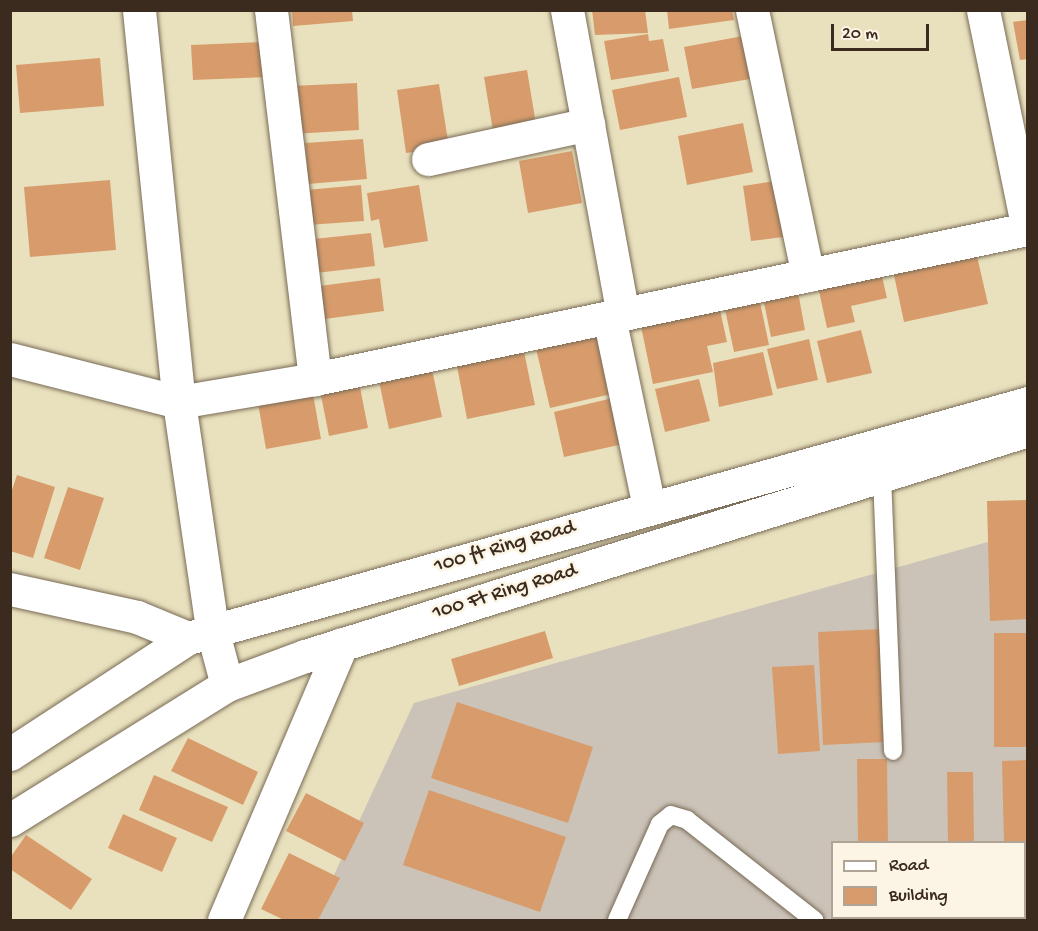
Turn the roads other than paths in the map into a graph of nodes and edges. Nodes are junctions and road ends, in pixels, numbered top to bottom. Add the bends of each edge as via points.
1 (139, 10) edge
2 (271, 10) edge
3 (567, 10) edge
4 (752, 10) edge
5 (983, 10) edge
6 (588, 124) junction
7 (428, 159) dead end
8 (1027, 229) edge
9 (808, 275) junction
10 (616, 315) junction
11 (10, 359) edge
12 (315, 379) junction
13 (179, 402) junction
14 (1028, 404) edge
15 (1028, 430) edge
16 (882, 476) junction
17 (649, 506) junction
18 (10, 589) edge
19 (200, 633) junction
20 (342, 644) junction
21 (227, 685) junction
22 (893, 751) dead end
23 (10, 754) edge
24 (10, 820) edge
25 (224, 921) edge
26 (617, 921) edge
27 (814, 921) edge

1 - 13 street
2 - 12 street
3 - 6 street
4 - 9 street
5 - 8 street
6 - 7 street
6 - 10 street
8 - 9 street
9 - 10 street
10 - 12 street
10 - 17 street
11 - 13 street
12 - 13 street
13 - 19 street
14 - 17 street, 100 ft Ring Road
15 - 16 street, 100 Ft Ring Road
16 - 20 street, 100 Ft Ring Road
16 - 22 lane
17 - 19 street, 100 ft Ring Road via 348,595
18 - 19 street
19 - 21 street
19 - 23 street, 100 ft Ring Road
20 - 21 street, 100 Ft Ring Road
20 - 25 street
21 - 24 street, 100 Ft Ring Road
26 - 27 lane via 660,824 671,815 687,820

